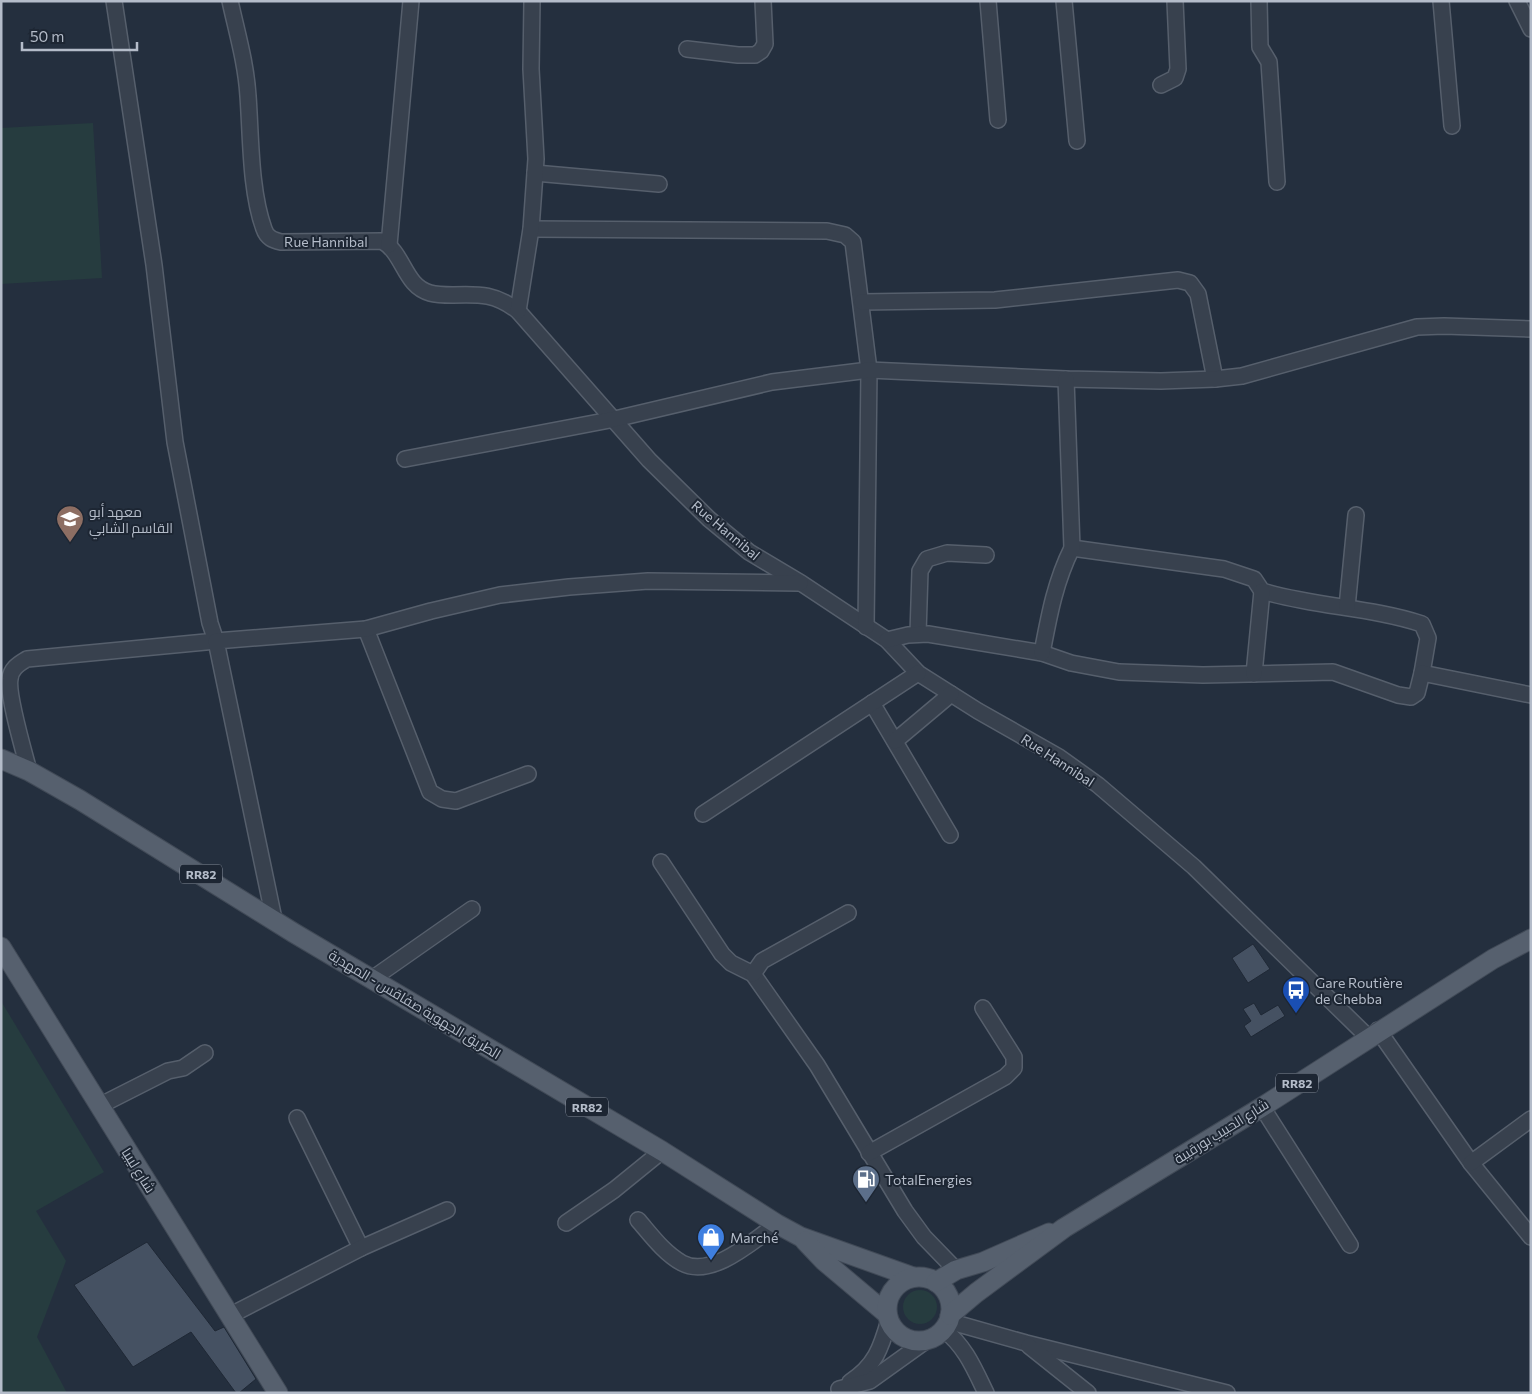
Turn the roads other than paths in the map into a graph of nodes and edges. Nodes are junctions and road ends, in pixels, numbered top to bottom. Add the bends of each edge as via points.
1 (114, 1) edge
2 (230, 1) edge
3 (411, 1) edge
4 (532, 1) edge
5 (763, 1) edge
6 (988, 1) edge
7 (1064, 1) edge
8 (1175, 1) edge
9 (1259, 1) edge
10 (1441, 1) edge
11 (1517, 1) edge
12 (1531, 29) edge
13 (687, 49) dead end
14 (1161, 85) dead end
15 (998, 120) dead end
16 (1452, 126) dead end
17 (1077, 141) dead end
18 (534, 173) junction
19 (1277, 182) dead end
20 (659, 184) dead end
21 (531, 230) junction
22 (389, 245) junction
23 (862, 302) junction
24 (518, 311) junction
25 (1531, 329) edge
26 (869, 370) junction
27 (1066, 379) junction
28 (1215, 380) junction
29 (616, 419) junction
30 (405, 459) dead end
31 (1356, 515) dead end
32 (1072, 548) junction
33 (986, 555) dead end
34 (801, 583) junction
35 (1262, 591) junction
36 (1347, 607) junction
37 (866, 627) junction
38 (366, 629) junction
39 (918, 634) junction
40 (887, 640) junction
41 (216, 641) junction
42 (1042, 653) junction
43 (918, 673) junction
44 (1422, 673) junction
45 (1254, 674) junction
46 (952, 694) junction
47 (1531, 695) edge
48 (872, 703) junction
49 (895, 741) junction
50 (1, 746) edge
51 (1, 759) edge
52 (29, 771) junction
53 (528, 774) dead end
54 (703, 814) dead end
55 (950, 835) dead end
56 (661, 862) dead end
57 (472, 909) dead end
58 (848, 913) dead end
59 (274, 919) junction
60 (1531, 939) edge
61 (1, 947) edge
62 (753, 974) junction
63 (372, 979) junction
64 (983, 1008) dead end
65 (1373, 1034) junction
66 (205, 1053) dead end
67 (99, 1106) junction
68 (1262, 1107) junction
69 (297, 1118) dead end
70 (1531, 1118) edge
71 (662, 1151) junction
72 (869, 1153) junction
73 (1471, 1163) junction
74 (447, 1210) dead end
75 (638, 1220) dead end
76 (566, 1223) dead end
77 (777, 1224) junction
78 (1064, 1228) junction
79 (1531, 1236) edge
80 (801, 1237) junction
81 (1350, 1245) dead end
82 (361, 1248) junction
83 (956, 1270) junction
84 (913, 1277) junction
85 (936, 1282) junction
86 (229, 1316) junction
87 (888, 1317) junction
88 (943, 1326) junction
89 (1026, 1343) junction
90 (872, 1382) edge
91 (835, 1391) edge
92 (278, 1393) edge
93 (986, 1393) edge
94 (1088, 1393) edge
95 (1227, 1393) edge

1 - 41 street via 154,265 174,442
2 - 22 street, Rue Hannibal via 246,68 256,194 267,236 281,242 382,241
3 - 22 street
4 - 18 street
5 - 13 street via 765,44 755,55
6 - 15 street
7 - 17 street
8 - 14 street via 1178,69 1175,78
9 - 19 street via 1260,47 1269,62
10 - 16 street
11 - 12 street
18 - 20 street
18 - 21 street
21 - 23 street via 827,231 844,235 853,242
21 - 24 street
22 - 24 street, Rue Hannibal via 413,283 430,293 484,294 504,300
23 - 26 street
23 - 28 street via 996,300 1178,280 1190,283 1198,294
24 - 29 street, Rue Hannibal
25 - 28 street via 1417,327 1242,376
26 - 27 street
26 - 29 street via 772,382
26 - 37 street
27 - 28 street
27 - 32 street
29 - 30 street
29 - 34 street, Rue Hannibal via 649,460 709,519 749,552
31 - 36 street
32 - 35 street via 1234,572 1254,579
32 - 42 street via 1054,593
33 - 39 street via 947,553 928,559 920,571
34 - 37 street, Rue Hannibal
34 - 38 street via 648,582 569,587 431,610
35 - 36 street via 1299,601
35 - 45 street
36 - 44 street via 1422,624 1428,638
37 - 40 street, Rue Hannibal
38 - 41 street
38 - 53 street via 430,792 442,799 456,800
39 - 40 street
39 - 42 street
40 - 43 street, Rue Hannibal
41 - 52 street via 27,660 14,667 9,679 11,694
41 - 59 street
42 - 45 street via 1071,663 1119,672
43 - 46 street, Rue Hannibal
43 - 48 street
44 - 45 street via 1417,693 1411,697 1333,672
44 - 47 street
46 - 49 street
46 - 65 street, Rue Hannibal via 1059,757 1098,786 1194,867
48 - 49 street
48 - 54 street
49 - 55 street
50 - 52 main road, الطريق الجهوية صفاقس - المهدية / RR82
51 - 52 main road, الطريق الجهوية صفاقس - المهدية / RR82
52 - 59 main road, الطريق الجهوية صفاقس - المهدية / RR82
56 - 62 street via 722,954
57 - 63 street
58 - 62 street via 762,961
59 - 63 main road, الطريق الجهوية صفاقس - المهدية / RR82
60 - 65 main road, شارع الحبيب بورقيبة / RR82
61 - 67 main road, شارع ليبيا
62 - 72 street via 817,1065
63 - 71 main road, الطريق الجهوية صفاقس - المهدية / RR82
64 - 72 street via 1014,1057 1014,1068 1005,1077
65 - 68 main road, شارع الحبيب بورقيبة / RR82
65 - 73 street, Rue Hannibal
66 - 67 street via 184,1068 168,1071
67 - 86 main road, شارع ليبيا
68 - 78 main road, شارع الحبيب بورقيبة / RR82
68 - 81 street
69 - 82 street
70 - 73 street
71 - 76 street
71 - 77 main road, الطريق الجهوية صفاقس - المهدية / RR82
72 - 83 street via 924,1237
73 - 79 street, Rue Hannibal
74 - 82 street
75 - 77 street via 664,1249 683,1264 700,1266 724,1260
77 - 80 main road, الطريق الجهوية صفاقس - المهدية / RR82
78 - 83 main road, شارع الحبيب بورقيبة / RR82
78 - 88 main road, شارع الحبيب بورقيبة / RR82 via 976,1293
80 - 84 main road, الطريق الجهوية صفاقس - المهدية / RR82
80 - 87 main road, الطريق الجهوية صفاقس - المهدية / RR82
82 - 86 street
83 - 85 main road, شارع الحبيب بورقيبة / RR82
84 - 85 main road, RR82 via 925,1277
84 - 87 main road via 892,1290 888,1298
85 - 88 main road via 948,1297
86 - 92 main road, شارع ليبيا
87 - 88 main road, RR82 via 906,1338 918,1340
87 - 90 street
88 - 89 street
88 - 90 street
88 - 93 street via 967,1354
89 - 94 street
89 - 95 street
90 - 91 street

